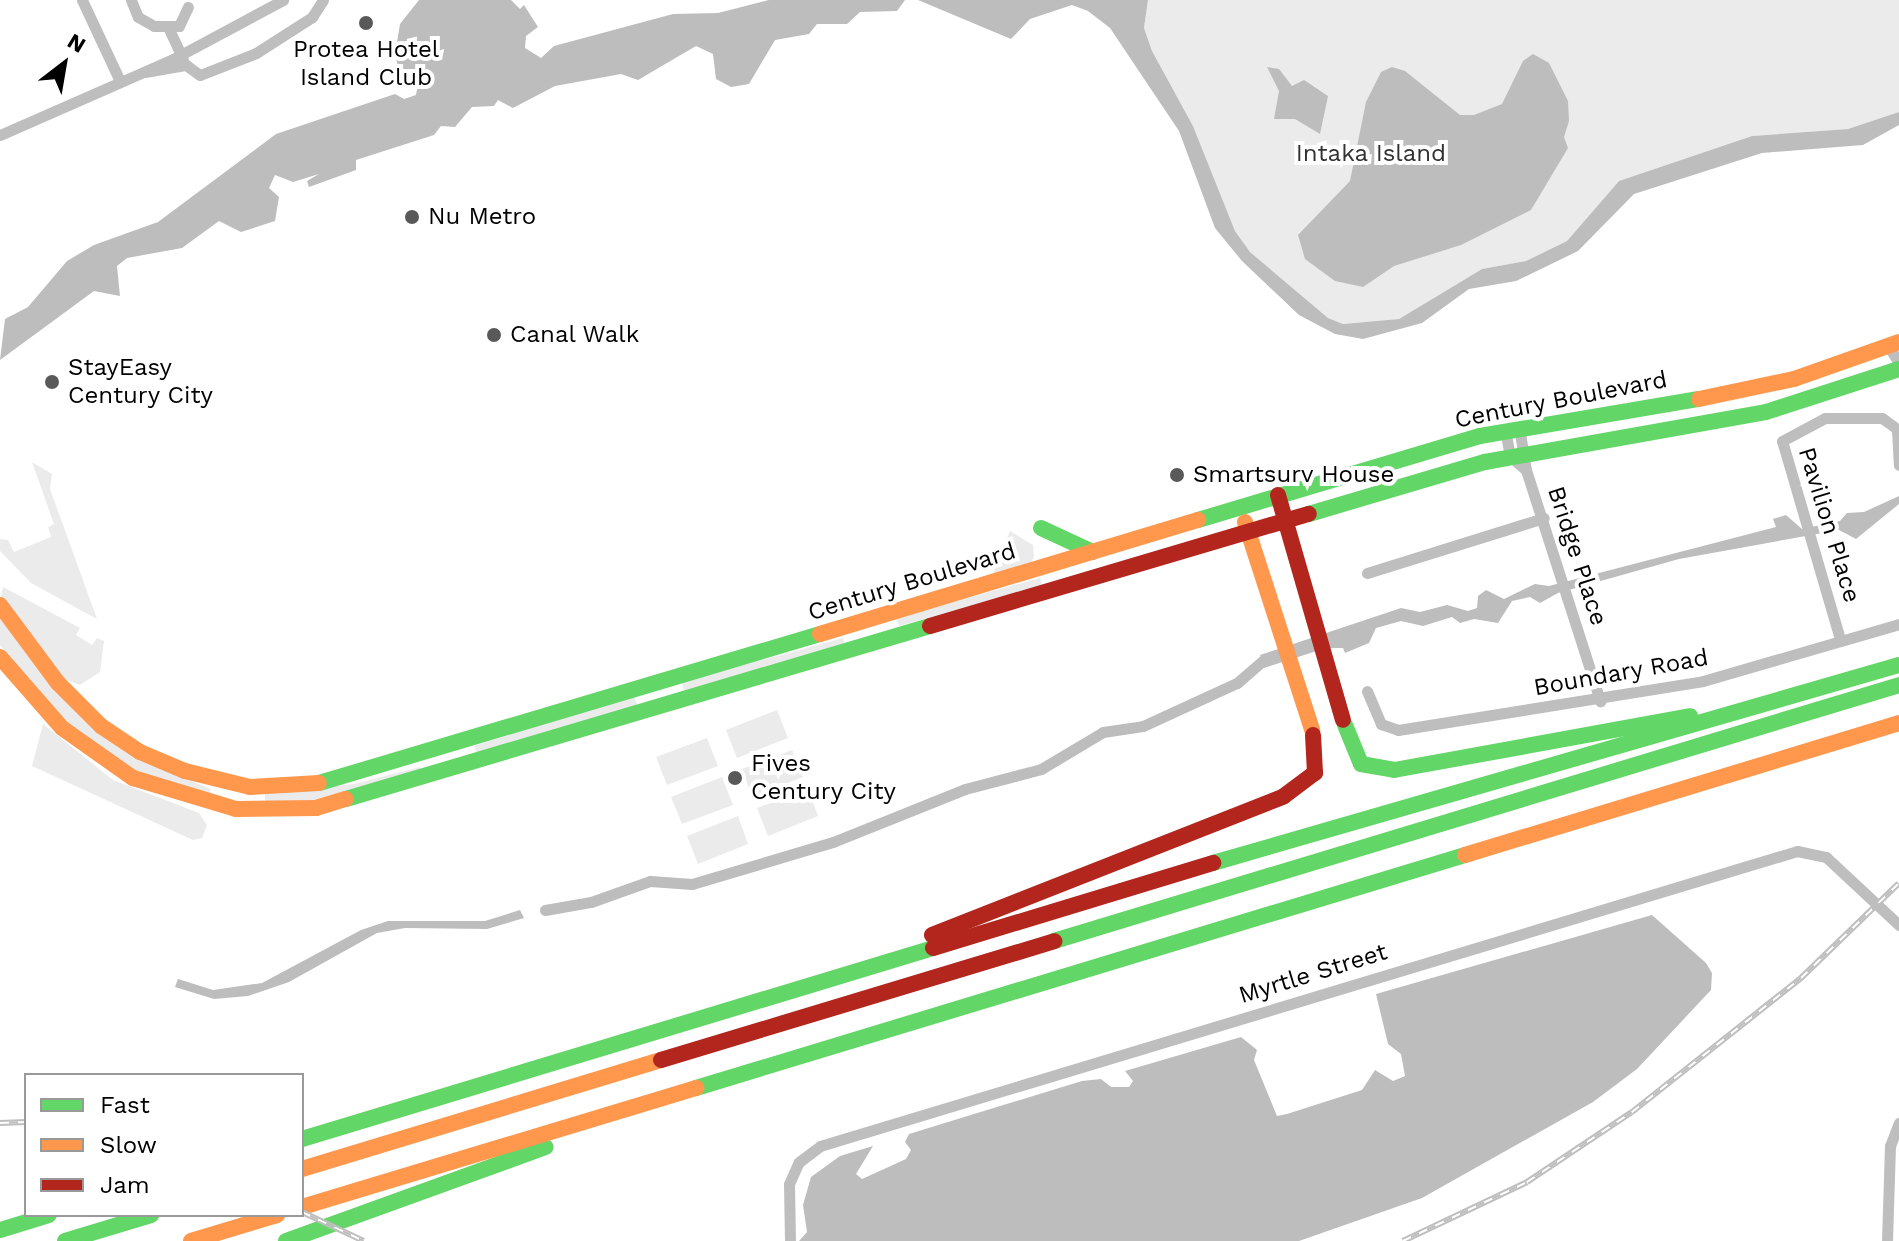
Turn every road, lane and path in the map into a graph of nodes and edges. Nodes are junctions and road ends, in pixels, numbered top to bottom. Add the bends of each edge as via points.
1 (82, 0) edge
2 (131, 0) edge
3 (283, 0) edge
4 (323, 0) edge
5 (188, 7) dead end
6 (168, 27) junction
7 (180, 53) junction
8 (186, 65) junction
9 (140, 72) junction
10 (120, 81) junction
11 (0, 135) edge
12 (1894, 345) edge
13 (1899, 366) edge
14 (1512, 428) junction
15 (1517, 454) junction
16 (1899, 465) edge
17 (1278, 495) junction
18 (1240, 507) junction
19 (1544, 518) junction
20 (1284, 519) junction
21 (1041, 528) dead end
22 (1247, 530) junction
23 (1093, 552) junction
24 (1367, 573) dead end
25 (0, 605) edge
26 (1899, 624) edge
27 (1840, 639) junction
28 (0, 657) edge
29 (1899, 662) edge
30 (1899, 685) edge
31 (1367, 691) dead end
32 (1600, 701) junction
33 (1899, 723) edge
34 (1899, 925) edge
35 (740, 1006) junction
36 (698, 1087) junction
37 (1899, 1123) edge
38 (304, 1138) edge
39 (304, 1168) edge
40 (304, 1206) edge
41 (24, 1209) edge
42 (0, 1215) edge
43 (42, 1217) edge
44 (144, 1217) edge
45 (270, 1217) edge
46 (0, 1230) edge
47 (65, 1241) edge
48 (191, 1241) edge
49 (286, 1241) edge
50 (790, 1241) edge
51 (1887, 1241) edge

1 - 10 street
2 - 6 street via 144,23
3 - 7 street via 252,21
4 - 8 street via 312,17 256,53 200,75
5 - 6 street via 183,22
6 - 7 street
7 - 8 street
7 - 9 street
8 - 9 street
9 - 10 street
10 - 11 street
12 - 13 street
12 - 14 main road, Century Boulevard via 1732,394
13 - 15 main road, Century Boulevard via 1766,412
14 - 15 street, Bridge Place
14 - 17 main road, Century Boulevard
15 - 19 street, Bridge Place
15 - 20 main road, Century Boulevard
16 - 27 street, Pavilion Place via 1898,431 1887,419 1839,416 1786,435 1781,444
17 - 18 main road, Century Boulevard
17 - 20 main road
18 - 22 main road
18 - 23 main road, Century Boulevard
19 - 24 street
19 - 32 street, Bridge Place
20 - 22 main road, Century Boulevard
20 - 29 main road via 1318,645 1361,764 1394,770 1685,717
21 - 23 main road
22 - 28 main road, Century Boulevard via 356,801 289,812 211,804 109,765 62,728
22 - 35 main road via 1312,732 1315,773 1284,796 1136,857
23 - 25 main road, Century Boulevard via 352,776 304,785 242,786 140,752 73,698
26 - 27 street, Boundary Road
27 - 32 street, Boundary Road via 1756,668
29 - 35 main road via 1676,733 1365,817
30 - 39 main road
31 - 32 street, Boundary Road via 1381,724 1398,730
33 - 36 main road
34 - 50 street, Myrtle Street via 1826,857 1797,851 820,1146 799,1162 789,1184
35 - 38 main road
36 - 40 main road
36 - 49 main road
37 - 51 street via 1890,1146
41 - 42 main road
43 - 46 main road
44 - 47 main road
45 - 48 main road

